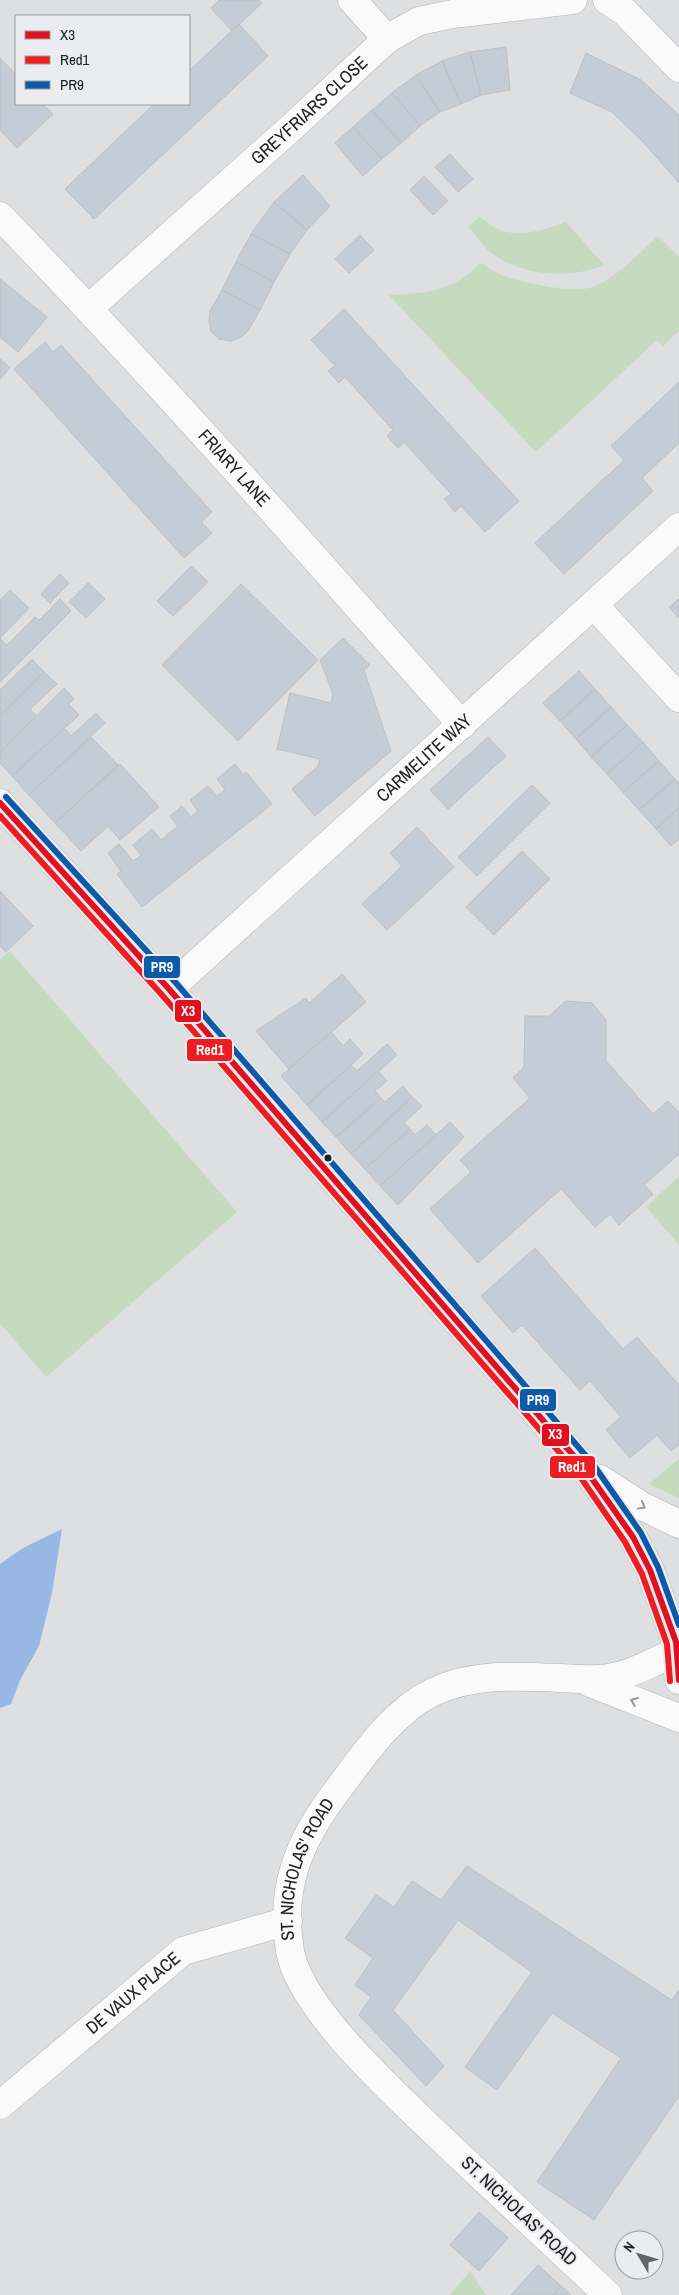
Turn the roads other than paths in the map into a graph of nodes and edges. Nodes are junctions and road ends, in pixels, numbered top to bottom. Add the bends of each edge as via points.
1 (352, 0) edge
2 (573, 0) edge
3 (607, 0) edge
4 (388, 39) junction
5 (679, 68) edge
6 (0, 216) edge
7 (89, 308) junction
8 (679, 527) edge
9 (594, 605) junction
10 (679, 698) edge
11 (462, 725) junction
12 (0, 803) edge
13 (169, 989) junction
14 (586, 1470) junction
15 (679, 1524) edge
16 (677, 1641) edge
17 (581, 1679) junction
18 (679, 1680) edge
19 (679, 1718) edge
20 (288, 1921) junction
21 (0, 2105) edge
22 (608, 2295) edge

1 - 4 main road
2 - 4 main road, GREYFRIARS CLOSE via 419,21
3 - 5 main road via 625,12
4 - 7 main road, GREYFRIARS CLOSE
6 - 7 main road, FRIARY LANE
7 - 11 main road, FRIARY LANE
8 - 9 main road, CARMELITE WAY
9 - 10 main road
9 - 11 main road, CARMELITE WAY
11 - 13 main road, CARMELITE WAY
12 - 13 main road
13 - 14 main road
14 -> 15 main road via 640,1505
14 - 16 main road via 633,1537 650,1570
16 - 17 main road, ST. NICHOLAS' ROAD via 618,1676
16 - 18 main road
19 -> 17 main road, ST. NICHOLAS' ROAD
17 - 20 main road, ST. NICHOLAS' ROAD via 516,1676 467,1681 430,1694 407,1710 382,1735 317,1818 296,1860 290,1881
20 - 21 main road, DE VAUX PLACE via 183,1951
20 - 22 main road, ST. NICHOLAS' ROAD via 290,1952 298,1975 336,2030 409,2106

